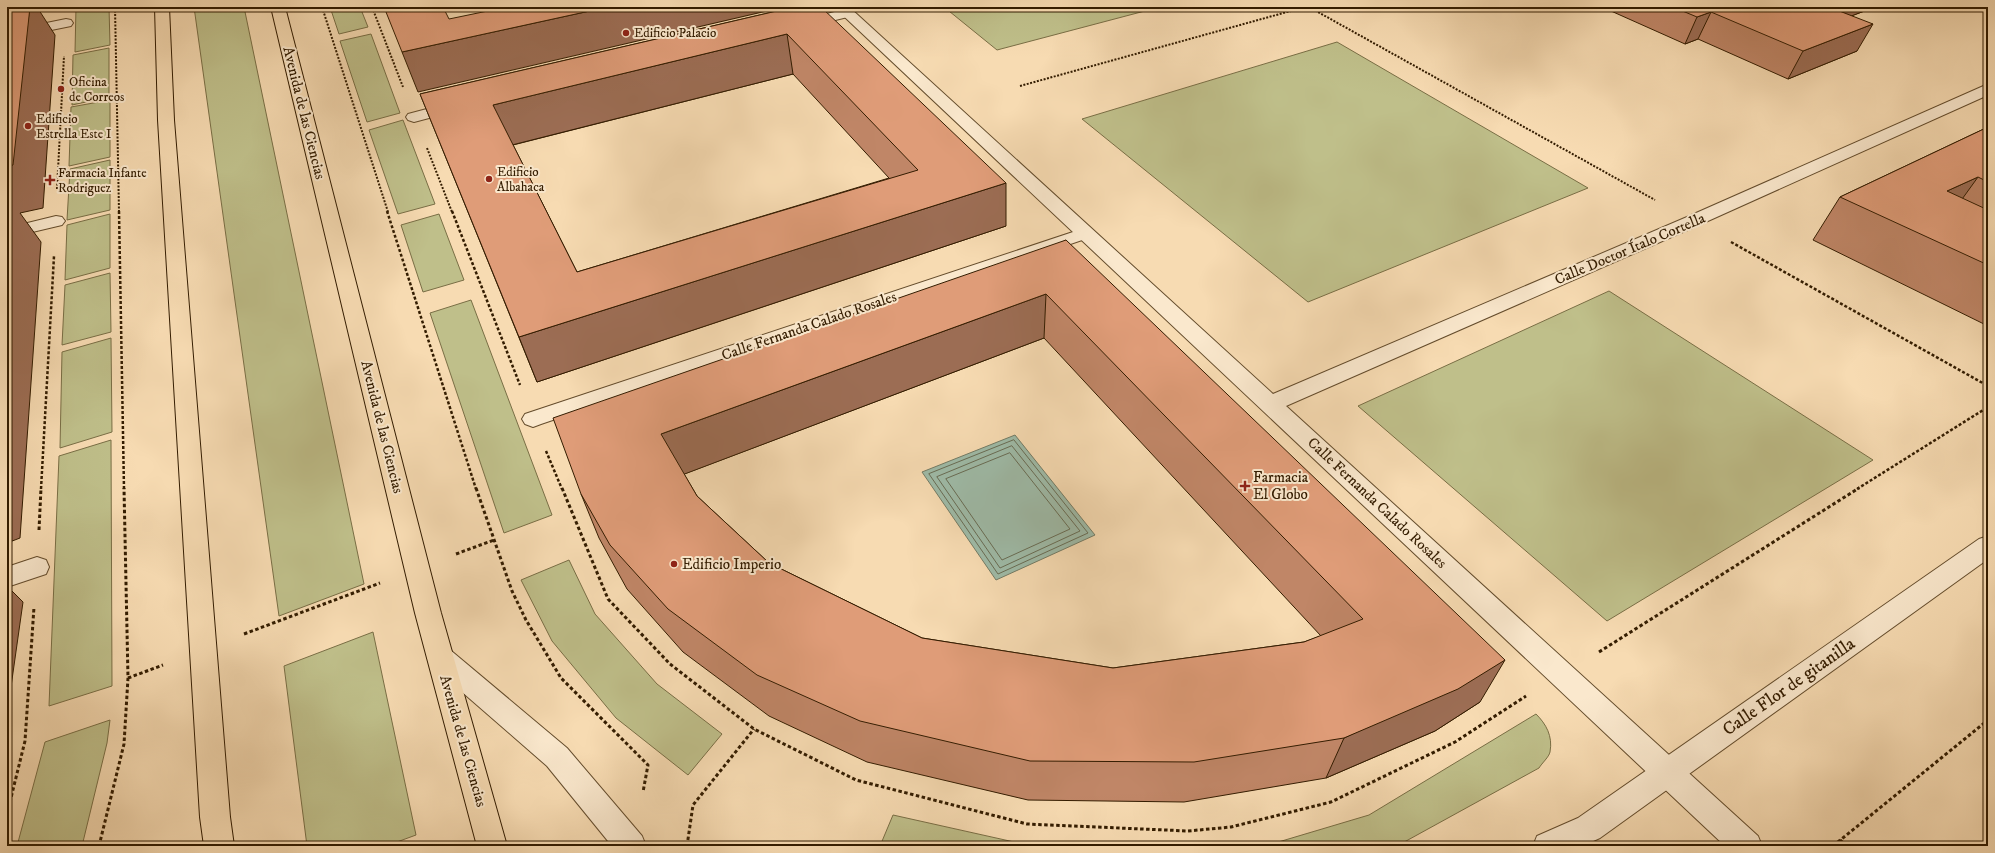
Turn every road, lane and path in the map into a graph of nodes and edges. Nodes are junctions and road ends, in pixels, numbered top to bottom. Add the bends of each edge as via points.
1 (115, 7) edge
2 (162, 7) edge
3 (278, 7) edge
4 (322, 7) edge
5 (372, 7) edge
6 (1305, 7) edge
7 (1310, 7) edge
8 (844, 10) edge
9 (66, 23) joint
10 (790, 27) edge
11 (7, 35) edge
12 (1020, 86) dead end
13 (1988, 89) edge
14 (468, 104) edge
15 (414, 117) junction
16 (56, 221) junction
17 (1693, 221) junction
18 (7, 233) edge
19 (1085, 233) junction
20 (1988, 386) edge
21 (1270, 404) junction
22 (1988, 408) edge
23 (533, 419) junction
24 (1988, 546) edge
25 (37, 567) junction
26 (7, 577) edge
27 (364, 589) dead end
28 (279, 621) dead end
29 (440, 657) junction
30 (1562, 675) junction
31 (1988, 720) edge
32 (754, 729) junction
33 (1668, 773) junction
34 (643, 794) dead end
35 (7, 814) edge
36 (215, 817) junction
37 (1582, 837) edge
38 (1840, 840) junction
39 (99, 846) edge
40 (204, 846) edge
41 (219, 846) edge
42 (492, 846) edge
43 (631, 846) edge
44 (687, 846) edge
45 (1548, 846) edge
46 (1747, 846) edge
47 (1833, 846) edge
48 (1847, 846) edge

1 - 39 path via 128,678 124,744
2 - 36 main road via 167,128
3 - 29 main road, Avenida de las Ciencias
4 - 34 path via 486,519 512,591 526,620 561,678 648,765
5 - 15 path
6 - 12 path
7 - 17 path
8 - 10 street
8 - 19 street, Calle Fernanda Calado Rosales
9 - 11 street
9 - 16 path
13 - 17 street, Calle Doctor Ítalo Cortella
14 - 15 street
15 - 23 path
16 - 18 street
16 - 25 path
17 - 20 path
17 - 21 street, Calle Doctor Ítalo Cortella
19 - 21 street, Calle Fernanda Calado Rosales
19 - 23 street, Calle Fernanda Calado Rosales
21 - 30 street, Calle Fernanda Calado Rosales
22 - 30 path
23 - 32 path via 608,598 670,664
24 - 33 street, Calle Flor de gitanilla
25 - 26 street
25 - 35 path via 25,741
27 - 28 path
29 - 42 main road, Avenida de las Ciencias
29 - 43 street via 557,757
30 - 32 path via 1455,742 1331,802 1231,827 1188,831 1027,824 856,780
30 - 33 street, Calle Fernanda Calado Rosales
31 - 38 path
32 - 44 path via 693,805
33 - 37 street, Calle Flor de gitanilla
33 - 46 street, Calle Fernanda Calado Rosales
36 - 40 street
36 - 41 main road
37 - 45 street, Calle Flor de gitanilla
38 - 47 path
38 - 48 path

